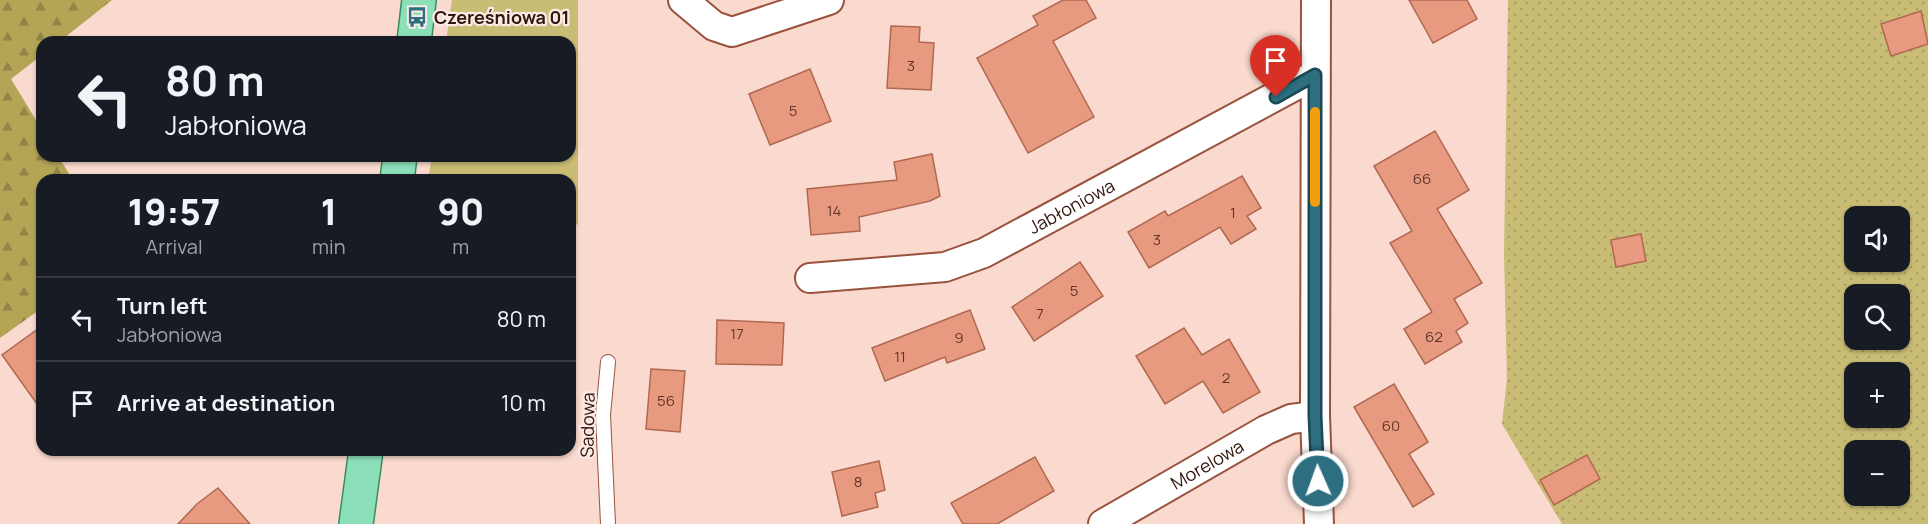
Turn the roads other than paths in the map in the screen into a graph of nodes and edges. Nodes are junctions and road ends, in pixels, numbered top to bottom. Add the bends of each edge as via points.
1 (419, 0) edge
2 (683, 0) edge
3 (829, 0) edge
4 (1316, 0) edge
5 (415, 36) edge
6 (1315, 75) junction
7 (810, 278) dead end
8 (608, 362) dead end
9 (1315, 416) junction
10 (365, 456) edge
11 (356, 524) edge
12 (608, 524) edge
13 (1103, 524) edge
14 (1320, 524) edge

1 - 5 main road
2 - 3 street via 714,26 732,32
4 - 6 street
6 - 7 street, Jabłoniowa via 984,253 945,267
6 - 9 street
8 - 12 lane, Sadowa via 603,415
9 - 13 street, Morelowa via 1290,419 1266,430
9 - 14 street
10 - 11 main road

